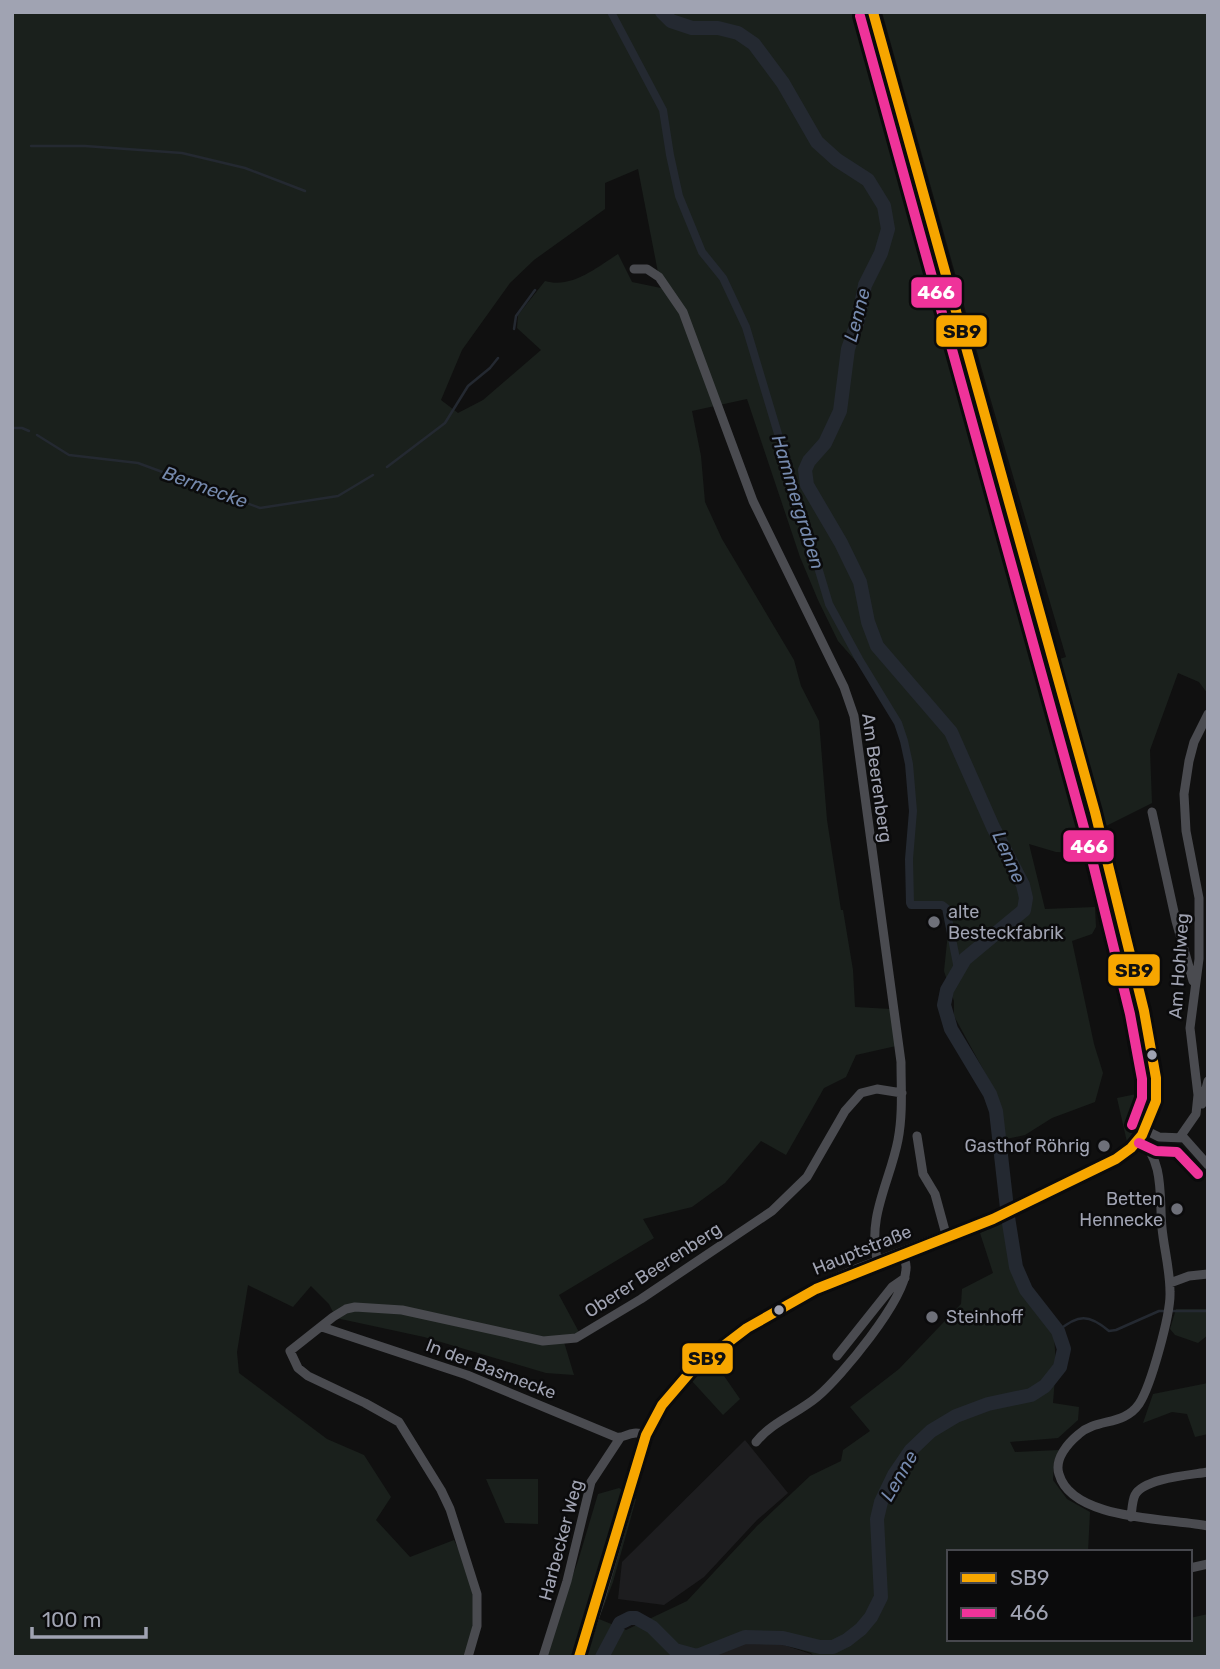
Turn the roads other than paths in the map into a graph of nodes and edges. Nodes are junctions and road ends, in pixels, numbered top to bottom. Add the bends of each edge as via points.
1 (873, 12) edge
2 (634, 269) dead end
3 (1207, 718) edge
4 (1152, 812) dead end
5 (1194, 985) junction
6 (1208, 1081) edge
7 (902, 1093) junction
8 (1196, 1114) junction
9 (1142, 1135) junction
10 (1180, 1137) junction
11 (917, 1139) dead end
12 (1208, 1165) edge
13 (947, 1238) junction
14 (903, 1254) junction
15 (878, 1263) junction
16 (1208, 1274) edge
17 (905, 1278) junction
18 (1170, 1283) junction
19 (322, 1327) junction
20 (837, 1356) dead end
21 (646, 1435) junction
22 (620, 1437) junction
23 (756, 1442) dead end
24 (1208, 1472) edge
25 (1131, 1517) junction
26 (1208, 1526) edge
27 (468, 1657) edge
28 (543, 1657) edge
29 (579, 1657) edge

1 - 9 main road via 1088,785 1144,1011 1156,1101
2 - 7 street, Am Beerenberg via 659,277 683,312 753,501 850,702 899,1035
3 - 5 street, Am Hohlweg via 1194,742 1184,794 1199,898
4 - 5 street
5 - 8 street, Am Hohlweg via 1190,1028
6 - 8 street
7 - 15 street, Am Beerenberg via 898,1140 874,1228
7 - 19 street, Oberer Beerenberg via 877,1089 862,1093 845,1111 807,1177 772,1211 576,1338 543,1341 402,1310 355,1307
8 - 10 street
9 - 10 street
9 - 13 main road, Hauptstraße via 1112,1161
9 - 18 street via 1157,1167
10 - 12 street
11 - 13 street via 923,1174 935,1194
13 - 14 main road, Hauptstraße
14 - 15 main road, Hauptstraße
14 - 17 street
15 - 21 main road, Hauptstraße via 816,1289 719,1348 676,1387
16 - 18 street
17 - 20 street via 892,1287
17 - 23 street via 879,1324 829,1386
18 - 25 street via 1166,1319 1146,1392 1137,1407 1113,1422 1084,1429 1058,1464 1061,1479 1072,1493 1104,1510
19 - 22 street, In der Basmecke via 467,1375
19 - 27 street via 290,1351 298,1368 399,1423 450,1509 478,1603
21 - 22 street, In der Basmecke via 634,1432
21 - 29 main road, Hauptstraße
22 - 28 street, Harbecker Weg via 591,1482
24 - 25 street via 1161,1479 1140,1490
25 - 26 street

